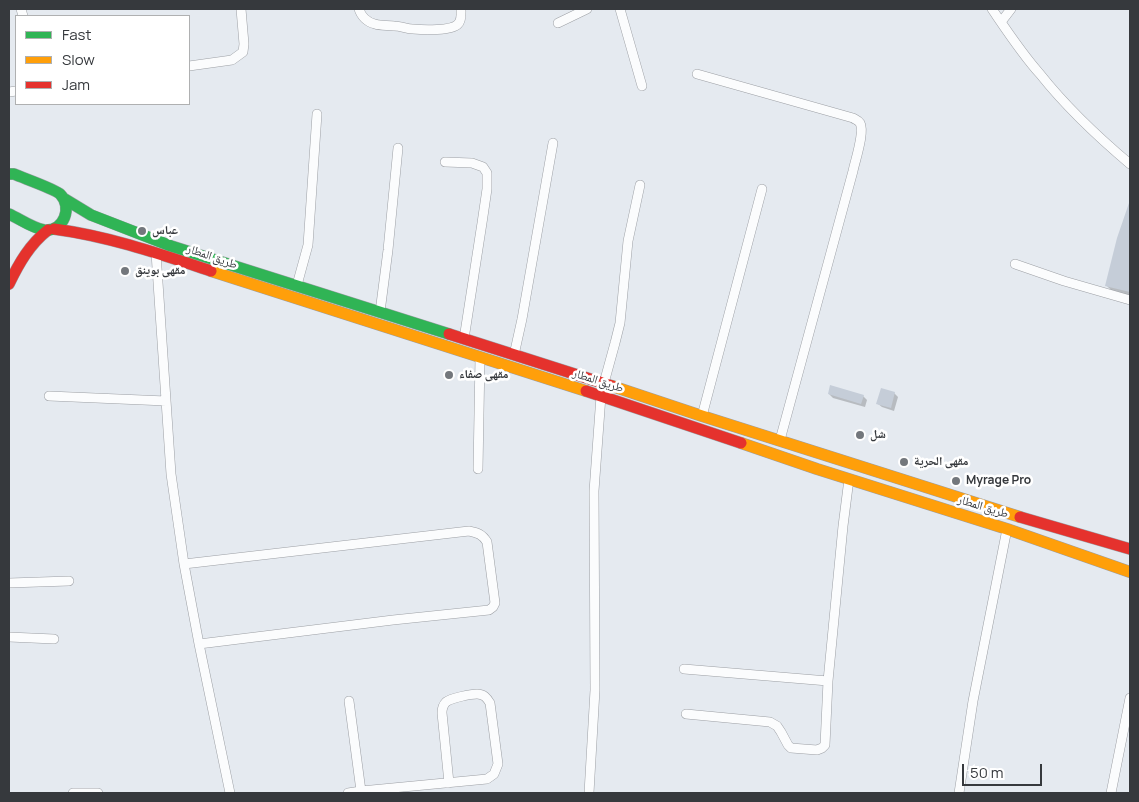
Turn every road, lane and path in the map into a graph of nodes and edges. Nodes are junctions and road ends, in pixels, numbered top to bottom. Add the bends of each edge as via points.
1 (241, 9) edge
2 (358, 9) edge
3 (461, 9) edge
4 (587, 9) edge
5 (620, 9) edge
6 (992, 9) edge
7 (1011, 9) edge
8 (558, 22) dead end
9 (1001, 22) junction
10 (190, 66) edge
11 (698, 74) dead end
12 (642, 86) dead end
13 (317, 114) dead end
14 (553, 143) dead end
15 (398, 148) dead end
16 (444, 162) dead end
17 (1130, 164) edge
18 (9, 174) edge
19 (640, 185) dead end
20 (762, 189) dead end
21 (63, 198) junction
22 (9, 214) edge
23 (51, 229) junction
24 (156, 253) junction
25 (1015, 264) dead end
26 (9, 284) edge
27 (297, 285) junction
28 (1130, 300) edge
29 (380, 312) junction
30 (464, 339) junction
31 (514, 355) junction
32 (480, 358) junction
33 (604, 383) junction
34 (49, 396) dead end
35 (601, 396) junction
36 (166, 401) junction
37 (702, 416) junction
38 (780, 440) junction
39 (478, 469) dead end
40 (849, 479) junction
41 (1006, 529) junction
42 (1130, 548) edge
43 (1130, 556) edge
44 (184, 564) junction
45 (1130, 571) edge
46 (69, 581) dead end
47 (9, 582) edge
48 (9, 637) edge
49 (54, 639) dead end
50 (199, 644) junction
51 (684, 669) dead end
52 (828, 681) junction
53 (1130, 698) edge
54 (349, 702) dead end
55 (686, 714) dead end
56 (449, 783) junction
57 (361, 791) junction
58 (73, 793) edge
59 (98, 793) edge
60 (230, 793) edge
61 (348, 793) edge
62 (588, 793) edge
63 (958, 793) edge
64 (1111, 793) edge

1 - 10 street via 243,52 232,60
2 - 3 street via 362,16 376,25 421,30 454,27 461,20
4 - 8 street
5 - 12 street
6 - 9 street
7 - 9 street
9 - 17 street via 1065,104
11 - 38 street via 853,118 861,125 853,172
13 - 27 street via 308,245
14 - 31 street
15 - 29 street
16 - 30 street via 472,163 486,173 482,223
18 - 21 main road, طريق المطار via 59,193
19 - 33 street via 628,240 620,323
20 - 37 street
21 - 23 main road via 66,205 64,219
21 - 27 main road, طريق المطار via 91,215 170,246
22 - 23 main road, طريق المطار via 42,229
23 - 24 main road, طريق المطار via 102,236
23 - 26 main road via 28,249
24 - 32 main road, طريق المطار
24 - 36 street
25 - 28 street
27 - 29 main road, طريق المطار
29 - 30 main road, طريق المطار
30 - 31 main road, طريق المطار
31 - 33 main road, طريق المطار
32 - 35 main road, طريق المطار
32 - 39 street
33 - 37 main road, طريق المطار
34 - 36 street
35 - 40 main road, طريق المطار
35 - 62 street via 594,491 594,690
36 - 44 street via 171,474
37 - 38 main road, طريق المطار
38 - 42 main road, طريق المطار via 1010,514
40 - 41 main road, طريق المطار
40 - 52 street
41 - 45 main road, طريق المطار
41 - 63 street
43 - 45 main road
44 - 50 street
44 - 50 street via 469,531 478,533 487,542 495,603 489,610
46 - 47 street
48 - 49 street
50 - 60 street
51 - 52 street
52 - 55 street via 825,745 817,750 791,748 782,732 770,722
53 - 64 street
54 - 57 street
56 - 56 street via 487,779 497,770 490,704 487,698 478,694 452,698 442,708
56 - 57 street
57 - 61 street
58 - 59 street

